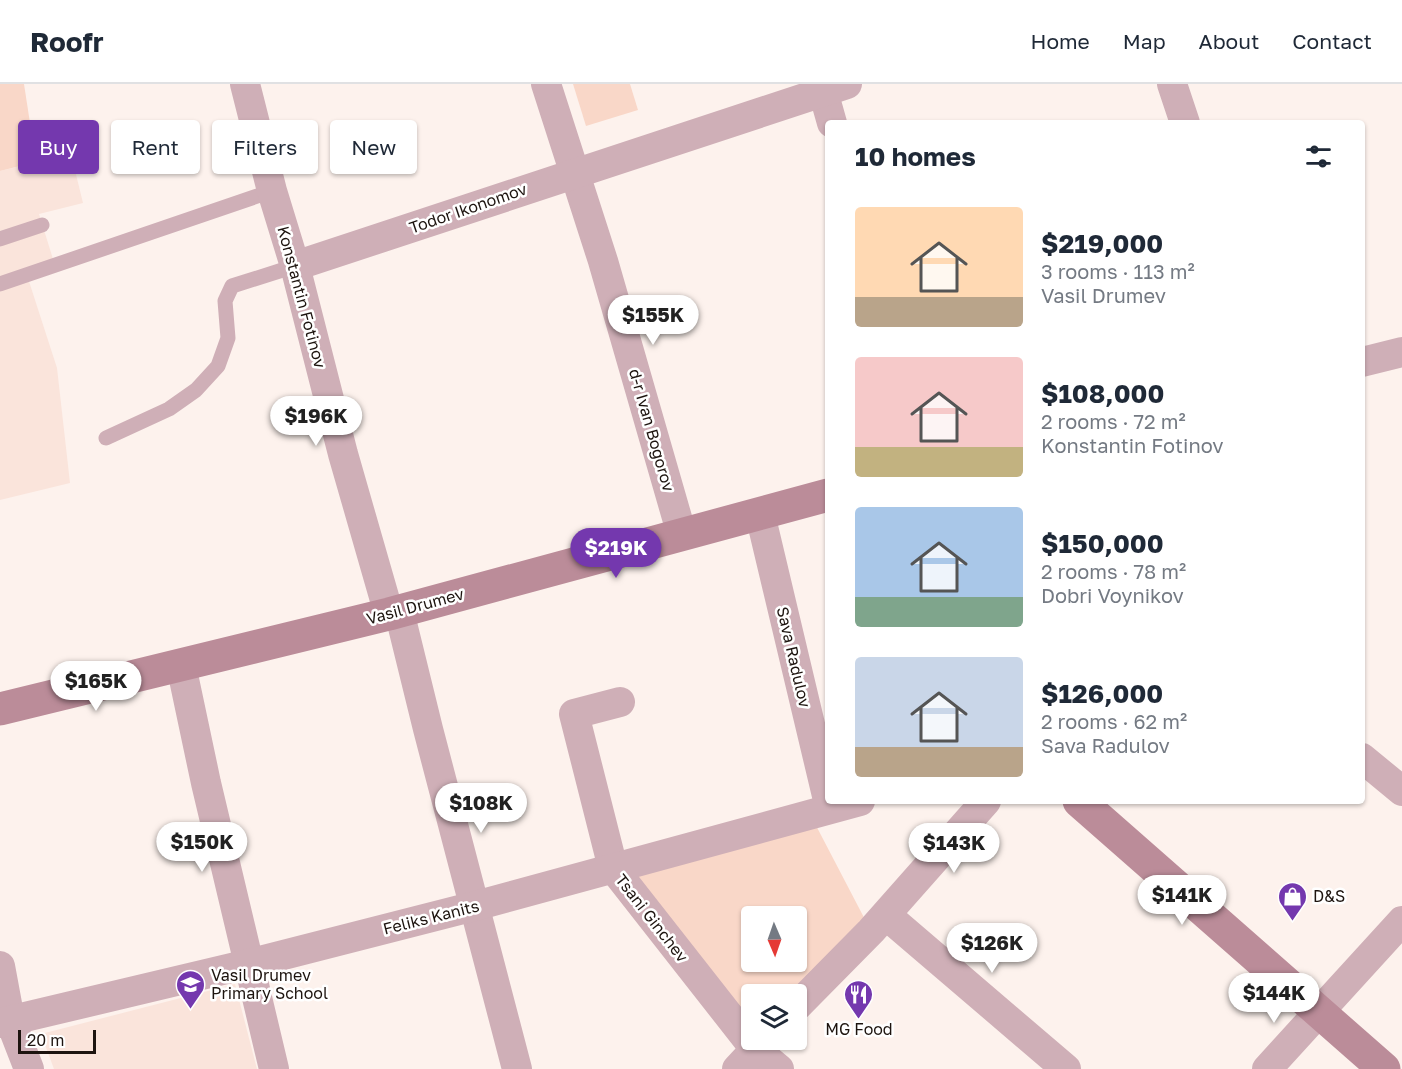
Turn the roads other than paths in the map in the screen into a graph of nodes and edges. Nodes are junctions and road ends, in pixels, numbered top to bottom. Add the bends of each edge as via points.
1 (245, 84) edge
2 (546, 84) edge
3 (1172, 84) edge
4 (831, 87) edge
5 (832, 120) edge
6 (1184, 120) edge
7 (574, 173) junction
8 (272, 190) junction
9 (42, 225) dead end
10 (0, 239) edge
11 (295, 266) junction
12 (0, 284) edge
13 (1402, 352) edge
14 (1365, 361) edge
15 (106, 438) dead end
16 (825, 496) edge
17 (760, 514) junction
18 (682, 535) junction
19 (394, 613) junction
20 (181, 665) junction
21 (620, 702) dead end
22 (0, 709) edge
23 (1365, 760) edge
24 (825, 786) edge
25 (1402, 791) edge
26 (826, 804) edge
27 (983, 804) edge
28 (1083, 804) edge
29 (613, 868) junction
30 (475, 906) junction
31 (886, 915) junction
32 (1402, 921) edge
33 (248, 964) junction
34 (0, 966) edge
35 (807, 996) edge
36 (1318, 1012) junction
37 (5, 1022) edge
38 (752, 1052) edge
39 (29, 1069) edge
40 (274, 1069) edge
41 (518, 1069) edge
42 (779, 1069) edge
43 (1066, 1069) edge
44 (1267, 1069) edge
45 (1384, 1069) edge

1 - 8 street, Konstantin Fotinov
2 - 7 street, d-r Ivan Bogorov
3 - 6 street
4 - 5 street
4 - 7 street, Todor Ikonomov
7 - 11 street, Todor Ikonomov
7 - 18 street, d-r Ivan Bogorov
8 - 11 street, Konstantin Fotinov
8 - 12 lane
9 - 10 lane
11 - 15 lane via 232,286 225,301 228,338 218,366 196,390 169,409
11 - 19 street, Konstantin Fotinov via 343,454
13 - 14 street
16 - 17 street, Vasil Drumev
17 - 18 street, Vasil Drumev
17 - 24 street, Sava Radulov
18 - 19 street, Vasil Drumev
19 - 20 street, Vasil Drumev
19 - 30 street, Konstantin Fotinov
20 - 22 street, Vasil Drumev
20 - 33 street
21 - 29 street, Tsani Ginchev via 574,714
23 - 25 street
26 - 29 street, Feliks Kanits
27 - 31 street
28 - 36 street
29 - 30 street, Feliks Kanits
29 - 38 street, Tsani Ginchev
30 - 33 street, Feliks Kanits
30 - 41 street, Konstantin Fotinov
31 - 35 street
31 - 43 street
32 - 36 street
33 - 37 street, Feliks Kanits
33 - 40 street
34 - 37 street
36 - 44 street
36 - 45 street
37 - 39 street
38 - 42 street, Tsani Ginchev

